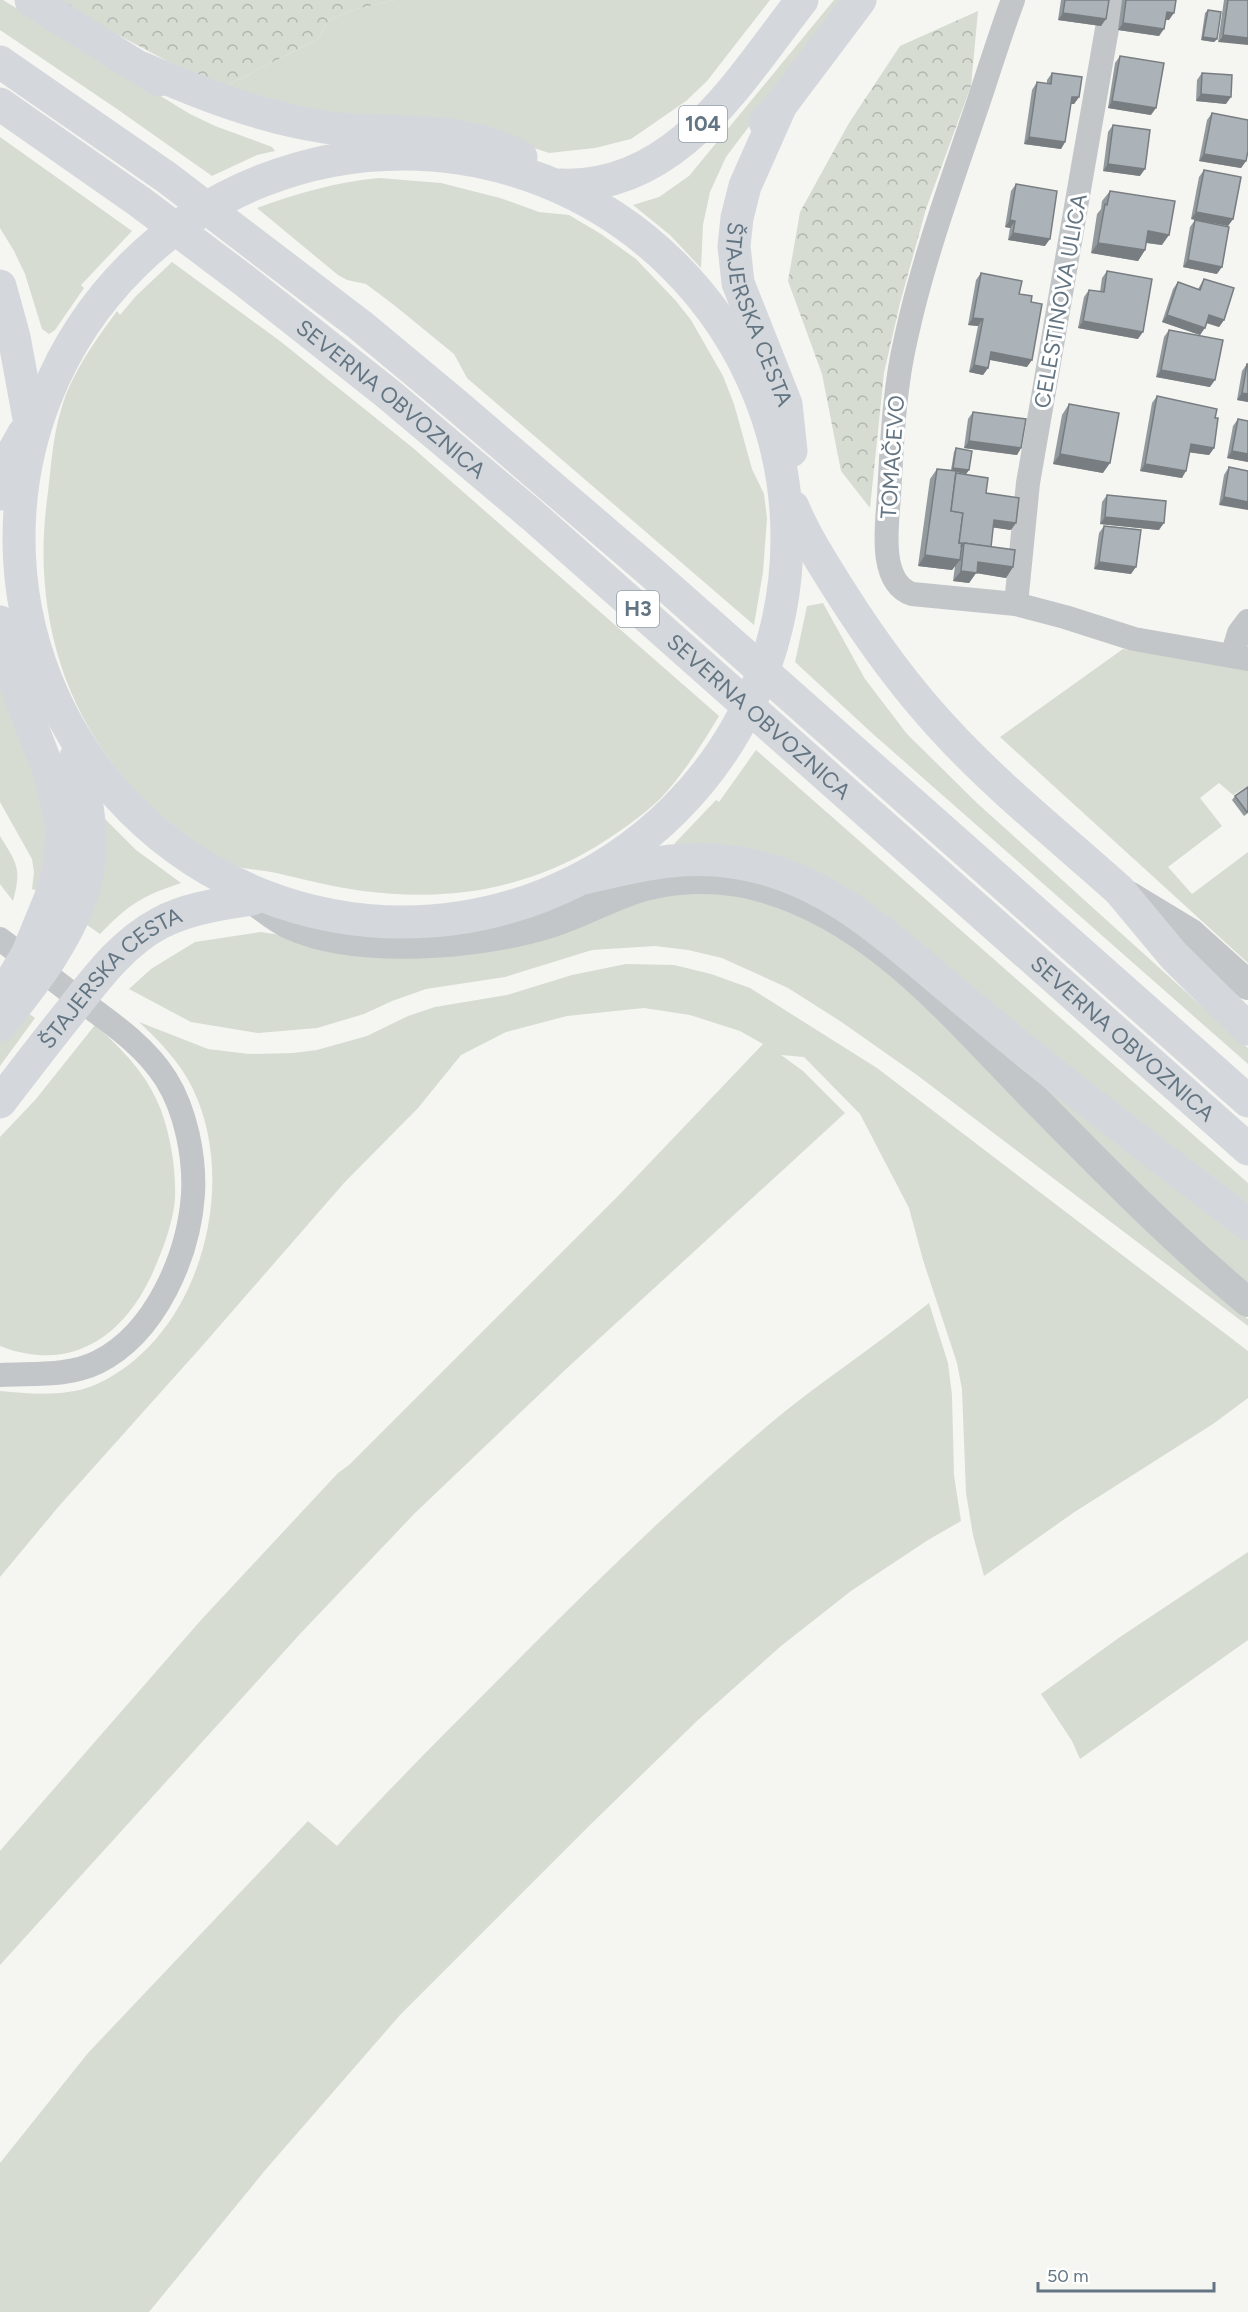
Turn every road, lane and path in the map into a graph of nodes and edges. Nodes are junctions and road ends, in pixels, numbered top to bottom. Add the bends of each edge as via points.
1 (31, 0) edge
2 (802, 0) edge
3 (860, 0) edge
4 (1013, 0) edge
5 (1112, 0) edge
6 (0, 62) edge
7 (142, 68) junction
8 (0, 104) edge
9 (781, 105) junction
10 (376, 155) junction
11 (561, 185) junction
12 (0, 286) edge
13 (737, 344) junction
14 (30, 424) junction
15 (787, 493) junction
16 (0, 494) edge
17 (1016, 604) junction
18 (1248, 621) edge
19 (0, 622) edge
20 (1240, 658) edge
21 (71, 741) junction
22 (584, 878) junction
23 (1119, 890) junction
24 (252, 899) junction
25 (62, 908) junction
26 (0, 939) edge
27 (1248, 986) edge
28 (4, 1003) edge
29 (1248, 1029) edge
30 (1248, 1101) edge
31 (0, 1102) edge
32 (1248, 1149) edge
33 (1248, 1224) edge
34 (1248, 1302) edge
35 (0, 1357) edge
36 (33, 1373) junction
37 (0, 1375) edge

1 - 7 main road
2 - 11 main road, 104 via 716,112 677,145 623,176 585,186
3 - 9 main road, ŠTAJERSKA CESTA / 104
4 - 17 street, TOMAČEVO via 935,229 906,338 895,413 886,539 891,571 905,592
5 - 17 street, CELESTINOVA ULICA via 1028,483
6 - 30 main road, SEVERNA OBVOZNICA / H3 via 184,191 334,305 446,397 651,572
7 - 10 main road via 176,92 259,131
7 - 11 main road via 195,91 283,120 327,127 440,133 486,142 532,163
8 - 32 main road, SEVERNA OBVOZNICA / H3 via 207,252 405,408 541,522
9 - 13 main road, ŠTAJERSKA CESTA / 104 via 747,140 725,183 716,215 718,281
9 - 15 main road, ŠTAJERSKA CESTA via 745,186 734,246 738,283 786,404 791,455
10 - 11 main road via 441,158
10 - 14 main road via 346,157 297,169 243,189 199,212 159,241 112,286 82,325
11 - 13 main road via 610,212 662,256
12 - 14 main road via 15,338
13 - 15 main road via 766,416
14 - 16 main road via 7,463
14 - 21 main road via 24,591 44,682
15 - 22 main road via 787,578 776,640 764,679 733,741 706,780 654,832
15 - 23 main road via 831,577 901,680 971,756
17 - 20 street, TOMAČEVO via 1134,639
18 - 20 street, TOMAČEVO via 1239,633
19 - 25 main road via 13,678 41,747 60,812
21 - 24 main road via 95,776 163,844
21 - 25 main road via 86,801 86,877
22 - 24 main road via 526,902 460,914 368,914
22 - 33 main road via 678,858 714,859 759,867 810,885 873,924 1029,1053
23 - 27 street via 1190,933
23 - 29 main road via 1174,956
24 - 31 main road, ŠTAJERSKA CESTA via 176,916 123,950
24 - 34 street via 293,926 323,934 372,942 428,944 531,929 632,890 682,881 731,881 794,899 824,912 874,944 922,984 1142,1208
25 - 28 main road via 50,956
26 - 36 street via 151,1058 168,1081 181,1113 193,1173 191,1211 182,1250 143,1325 113,1354 97,1363 66,1372
35 - 36 street
36 - 37 street

